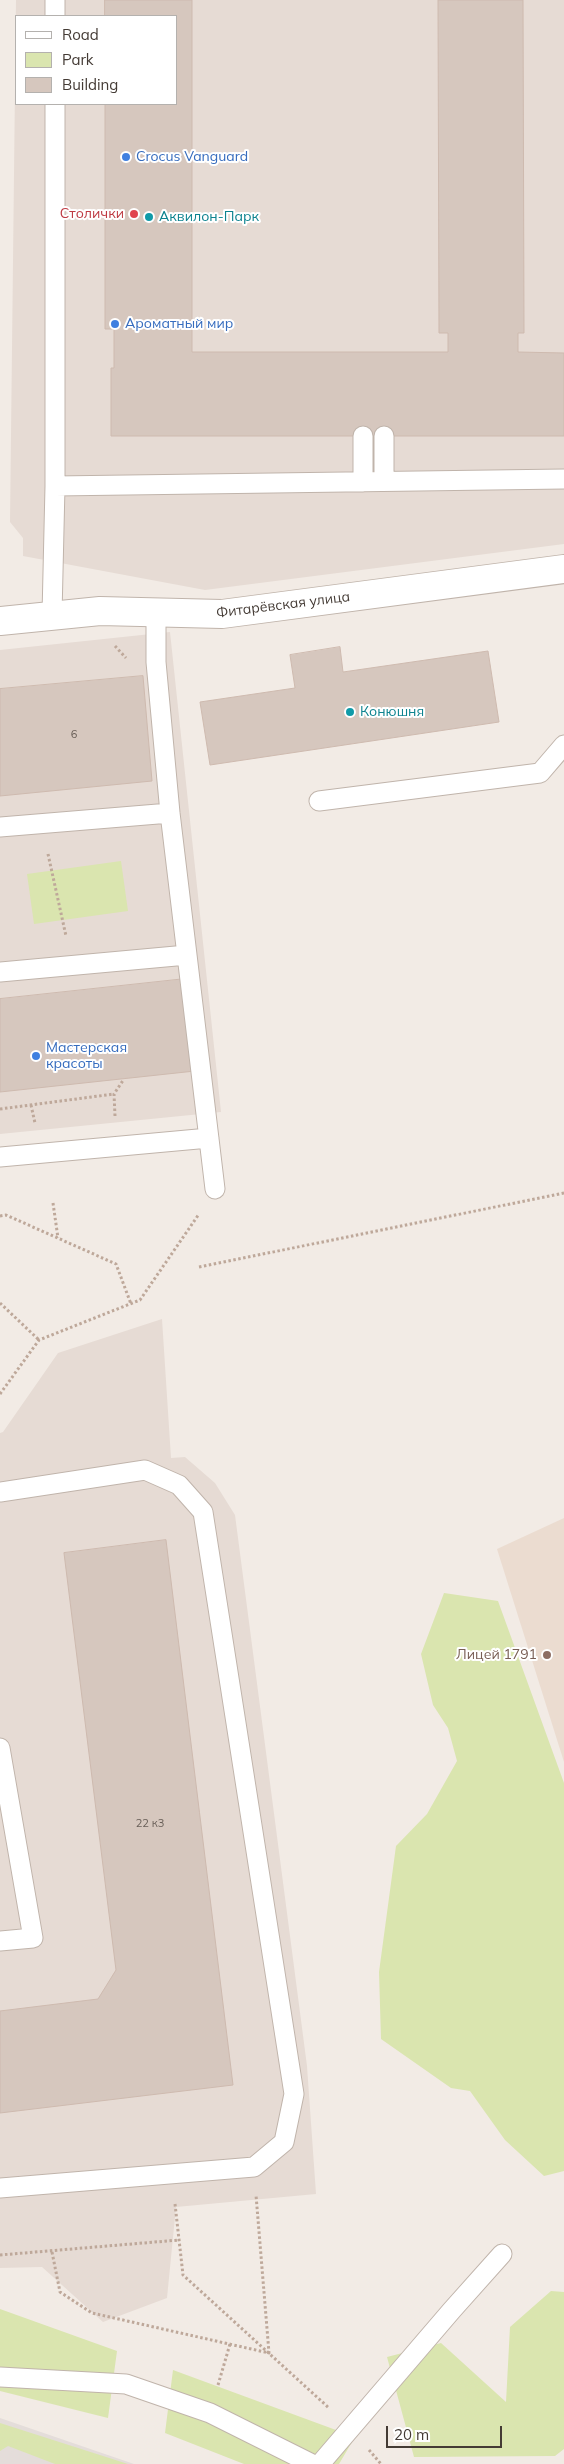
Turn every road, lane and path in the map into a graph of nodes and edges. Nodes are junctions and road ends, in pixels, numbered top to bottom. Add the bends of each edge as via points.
1 (56, 0) edge
2 (56, 15) edge
3 (55, 105) edge
4 (363, 436) dead end
5 (384, 436) dead end
6 (564, 479) edge
7 (384, 481) junction
8 (363, 482) junction
9 (55, 486) junction
10 (564, 569) edge
11 (156, 612) junction
12 (52, 615) junction
13 (0, 621) edge
14 (564, 745) edge
15 (319, 801) dead end
16 (170, 813) junction
17 (42, 823) junction
18 (0, 827) edge
19 (187, 955) junction
20 (72, 966) junction
21 (0, 972) edge
22 (124, 1079) dead end
23 (114, 1094) junction
24 (31, 1105) junction
25 (0, 1109) edge
26 (35, 1124) dead end
27 (209, 1138) junction
28 (117, 1146) junction
29 (0, 1157) edge
30 (215, 1189) joint
31 (564, 1193) edge
32 (53, 1203) dead end
33 (0, 1216) edge
34 (58, 1238) junction
35 (199, 1267) dead end
36 (0, 1303) edge
37 (130, 1304) junction
38 (39, 1340) junction
39 (0, 1394) edge
40 (0, 1492) edge
41 (0, 1748) edge
42 (0, 1941) edge
43 (254, 2167) junction
44 (171, 2174) junction
45 (0, 2188) edge
46 (179, 2240) junction
47 (52, 2252) junction
48 (502, 2254) dead end
49 (0, 2255) edge
50 (230, 2344) junction
51 (269, 2353) junction
52 (0, 2377) edge
53 (210, 2413) junction
54 (352, 2428) junction
55 (312, 2464) edge
56 (320, 2464) edge
57 (381, 2464) edge

1 - 2 lane
3 - 9 lane
4 - 8 lane
5 - 7 lane
6 - 7 lane
7 - 8 lane
8 - 9 lane
9 - 12 lane
10 - 11 street, Фитарёвская улица via 222,614
11 - 12 street, Фитарёвская улица via 100,611
11 - 16 lane via 156,662
12 - 13 street, Фитарёвская улица
14 - 15 lane via 540,773
16 - 17 lane
16 - 19 lane
17 - 18 lane
17 - 20 path
19 - 20 lane
19 - 27 lane
20 - 21 lane
22 - 23 path
23 - 24 path
23 - 28 path
24 - 25 path
24 - 26 path
27 - 28 lane
27 - 30 lane
28 - 29 lane
30 - 37 path via 140,1300
31 - 35 path
32 - 34 path
33 - 34 path via 6,1215
34 - 37 path via 116,1264
36 - 38 path
37 - 38 path
38 - 39 path
40 - 43 lane via 145,1470 179,1486 203,1512 294,2094 284,2142
41 - 42 lane via 33,1938
43 - 44 lane
43 - 51 path
44 - 45 lane
44 - 46 path
46 - 47 path
46 - 51 path via 183,2275
47 - 49 path
47 - 50 path via 60,2292 92,2313
48 - 54 lane
50 - 51 path
50 - 53 path
51 - 54 path
52 - 53 lane via 126,2384
53 - 55 lane
54 - 56 lane
54 - 57 path

